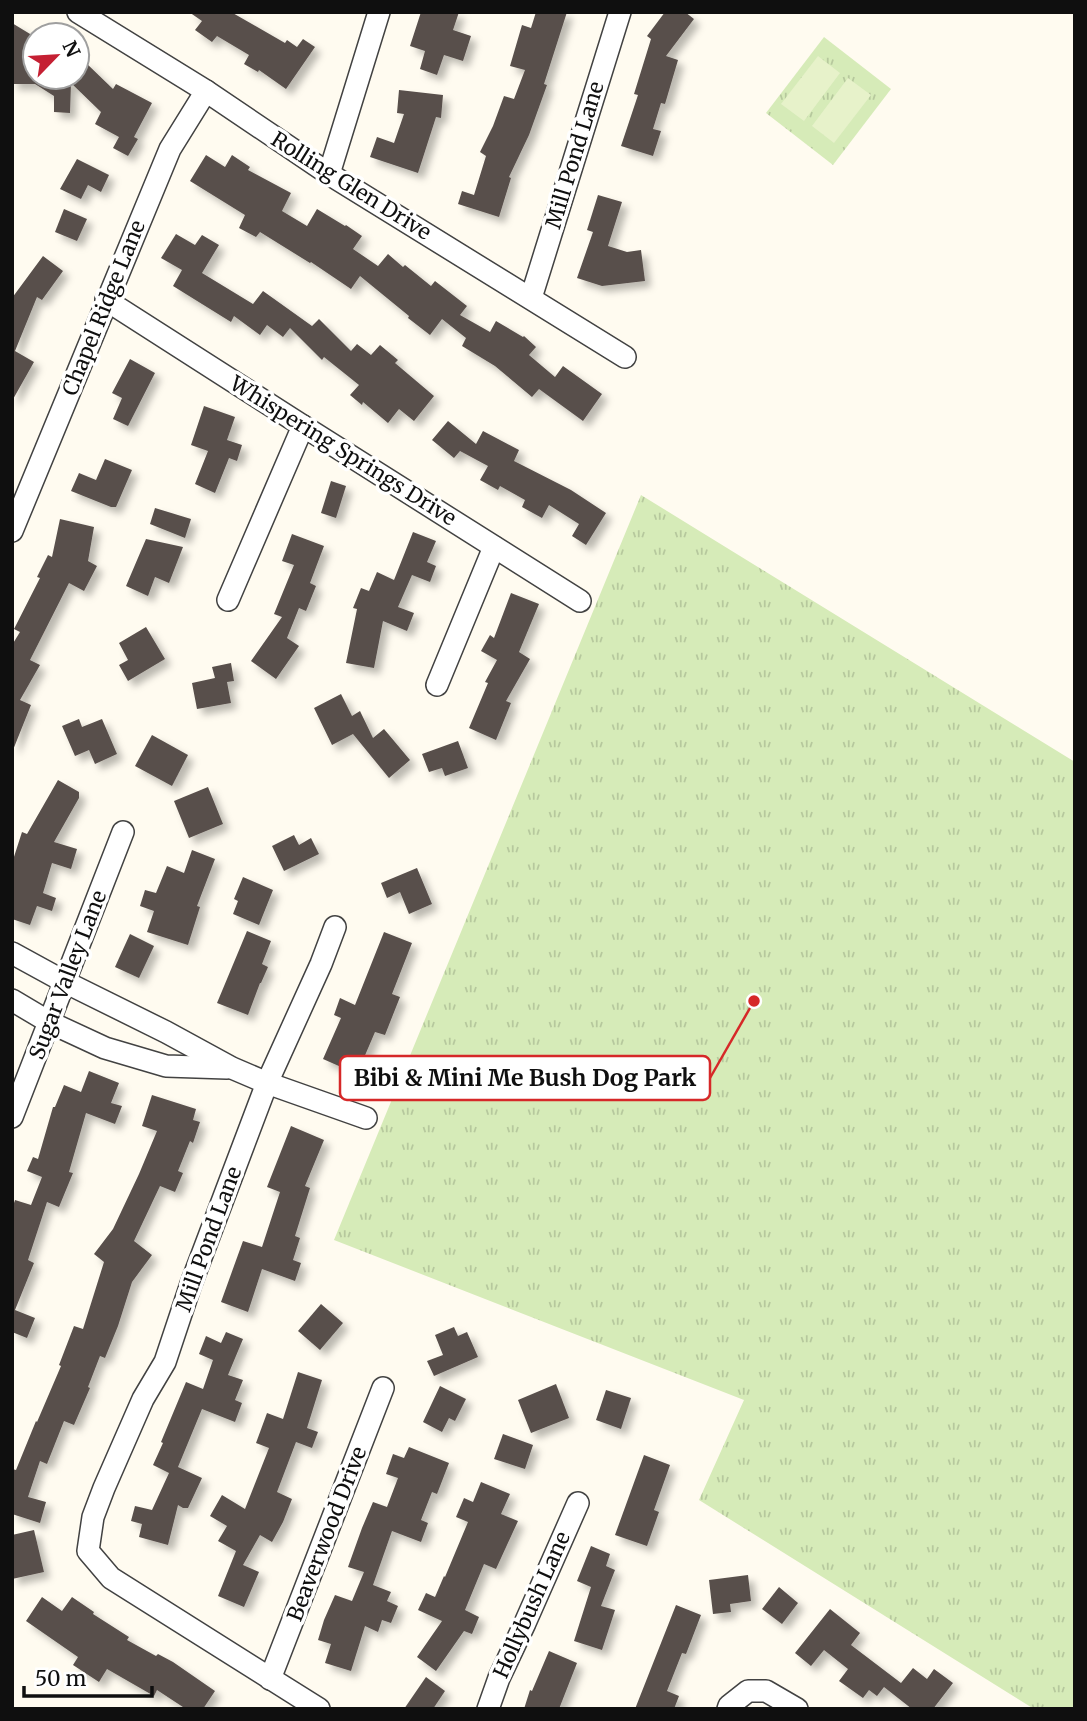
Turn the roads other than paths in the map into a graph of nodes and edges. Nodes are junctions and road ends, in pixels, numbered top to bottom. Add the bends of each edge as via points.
1 (78, 12) edge
2 (379, 12) edge
3 (620, 12) edge
4 (206, 91) junction
5 (329, 174) junction
6 (531, 298) junction
7 (106, 300) junction
8 (625, 358) dead end
9 (303, 426) junction
10 (12, 531) edge
11 (494, 547) junction
12 (228, 600) dead end
13 (580, 601) dead end
14 (437, 685) dead end
15 (123, 832) dead end
16 (335, 927) dead end
17 (12, 953) edge
18 (65, 982) junction
19 (12, 1000) edge
20 (49, 1022) junction
21 (232, 1068) junction
22 (267, 1083) junction
23 (12, 1117) edge
24 (366, 1118) dead end
25 (383, 1388) dead end
26 (578, 1503) dead end
27 (270, 1679) junction
28 (319, 1709) edge
29 (488, 1709) edge
30 (728, 1709) edge
31 (797, 1709) edge

1 - 4 street, Rolling Glen Drive
2 - 5 street
3 - 6 street, Mill Pond Lane
4 - 5 street, Rolling Glen Drive
4 - 7 street, Chapel Ridge Lane via 170,149
5 - 6 street, Rolling Glen Drive
6 - 8 street, Rolling Glen Drive
7 - 9 street, Whispering Springs Drive
7 - 10 street, Chapel Ridge Lane
9 - 11 street, Whispering Springs Drive
9 - 12 street
11 - 13 street, Whispering Springs Drive
11 - 14 street
15 - 18 street, Sugar Valley Lane
16 - 22 street, Mill Pond Lane
17 - 18 street
18 - 20 street, Sugar Valley Lane
18 - 21 street
19 - 20 street
20 - 21 street via 105,1048 166,1066
20 - 23 street, Sugar Valley Lane
21 - 22 street
22 - 24 street
22 - 27 street, Mill Pond Lane via 165,1362 93,1517 88,1551 111,1578
25 - 27 street, Beaverwood Drive
26 - 29 street, Hollybush Lane
27 - 28 street
30 - 31 street via 748,1691 766,1691

